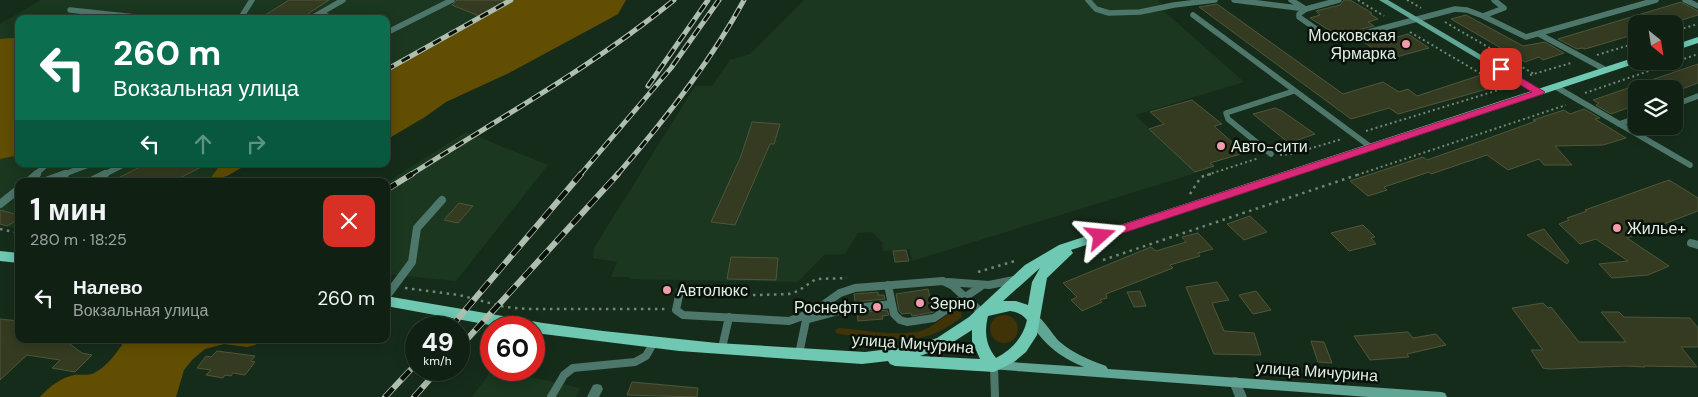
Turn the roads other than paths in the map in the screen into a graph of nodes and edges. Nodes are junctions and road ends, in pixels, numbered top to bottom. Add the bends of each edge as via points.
1 (343, 0) edge
2 (452, 0) edge
3 (1088, 0) edge
4 (1214, 0) edge
5 (1234, 0) edge
6 (1291, 0) edge
7 (1383, 0) edge
8 (1494, 0) edge
9 (1656, 0) edge
10 (1685, 0) edge
11 (252, 1) edge
12 (1335, 1) edge
13 (1698, 6) edge
14 (1306, 9) junction
15 (70, 10) dead end
16 (320, 13) junction
17 (117, 15) edge
18 (243, 15) edge
19 (317, 15) edge
20 (325, 15) edge
21 (1193, 15) dead end
22 (1483, 16) junction
23 (1416, 20) junction
24 (406, 24) junction
25 (390, 26) edge
26 (390, 31) edge
27 (1539, 34) junction
28 (1698, 40) edge
29 (1683, 45) edge
30 (1628, 63) edge
31 (1606, 70) junction
32 (1556, 87) junction
33 (1294, 90) junction
34 (1540, 92) junction
35 (1698, 96) edge
36 (1683, 101) edge
37 (1628, 121) edge
38 (1619, 124) junction
39 (1372, 148) junction
40 (1270, 156) road end
41 (1690, 165) dead end
42 (44, 167) edge
43 (83, 167) edge
44 (119, 167) edge
45 (32, 178) edge
46 (54, 178) edge
47 (97, 178) edge
48 (15, 192) edge
49 (15, 196) edge
50 (442, 200) dead end
51 (0, 204) edge
52 (1083, 242) junction
53 (0, 256) edge
54 (15, 258) edge
55 (1048, 267) junction
56 (1016, 280) junction
57 (943, 281) junction
58 (888, 285) junction
59 (980, 287) junction
60 (680, 291) dead end
61 (390, 293) edge
62 (965, 297) junction
63 (390, 300) edge
64 (892, 304) junction
65 (816, 310) junction
66 (982, 313) junction
67 (729, 317) junction
68 (1034, 318) junction
69 (806, 320) junction
70 (789, 321) junction
71 (802, 332) junction
72 (654, 342) junction
73 (722, 348) junction
74 (799, 354) junction
75 (862, 358) junction
76 (994, 366) junction
77 (1117, 374) junction
78 (1235, 382) junction
79 (551, 397) edge
80 (995, 397) edge
81 (1241, 397) edge
82 (1441, 397) edge

1 - 16 lane
2 - 24 lane
3 - 4 lane via 1096,9 1109,13 1140,12
5 - 14 lane
6 - 14 lane
7 - 23 main road
8 - 22 lane via 1504,8
9 - 27 lane
10 - 13 lane
11 - 18 lane
12 - 14 lane
14 - 23 lane via 1299,17 1333,38 1349,38
15 - 17 lane
16 - 19 lane
16 - 20 lane
21 - 33 lane
22 - 23 lane via 1459,9
22 - 27 lane via 1520,36
23 - 34 main road
24 - 25 lane
24 - 26 lane
27 - 31 lane
28 - 29 main road
30 - 31 main road
31 - 32 main road
32 - 34 main road
32 - 38 lane
33 - 39 lane
33 - 40 lane via 1226,113 1228,119
34 - 39 main road
35 - 36 lane
37 - 38 lane
38 - 41 lane
39 - 52 main road
42 - 45 lane
43 - 46 lane
44 - 47 lane
48 - 51 lane
49 - 51 lane
50 - 61 lane via 417,228 412,262
52 - 55 main road
52 - 56 main road via 1044,257
53 - 54 main road
55 - 56 lane
55 - 68 main road via 1038,284
56 - 59 lane
56 - 66 main road
57 - 58 lane
57 - 59 lane
57 - 62 lane
58 - 64 lane
58 - 65 lane via 846,290
59 - 62 lane
60 - 67 lane via 676,310 680,314
62 - 64 lane via 928,320 900,320 894,314
62 - 66 lane
63 - 72 main road, улица Мичурина via 565,332
64 - 69 lane via 846,310
65 - 69 lane
65 - 70 lane
66 - 68 main road via 999,306 1013,305 1026,310
66 - 75 main road via 933,346
66 - 76 main road via 979,338 982,351
67 - 70 lane
67 - 73 lane
68 - 76 main road via 1022,348
68 - 77 main road via 1046,336 1063,352
69 - 71 lane
70 - 71 lane via 798,325
71 - 74 lane
72 - 73 main road, улица Мичурина
72 - 79 lane via 646,356 635,362 573,368 564,375
73 - 74 main road, улица Мичурина
74 - 75 main road, улица Мичурина
75 - 76 main road, улица Мичурина
76 - 77 main road, улица Мичурина
76 - 80 lane
77 - 78 main road, улица Мичурина
78 - 81 street
78 - 82 main road, улица Мичурина

